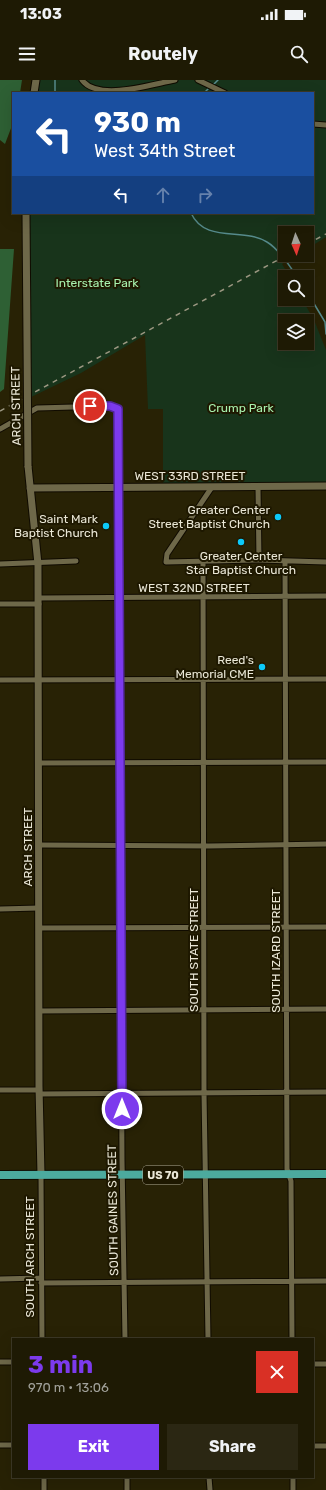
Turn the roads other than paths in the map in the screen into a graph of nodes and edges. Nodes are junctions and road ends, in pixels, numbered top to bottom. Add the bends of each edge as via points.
1 (36, 80) edge
2 (82, 80) edge
3 (175, 80) edge
4 (198, 80) edge
5 (34, 92) edge
6 (222, 92) edge
7 (314, 124) edge
8 (326, 125) edge
9 (26, 214) edge
10 (0, 429) edge
11 (326, 486) edge
12 (119, 487) junction
13 (212, 487) junction
14 (258, 487) junction
15 (30, 488) junction
16 (259, 560) junction
17 (76, 561) dead end
18 (203, 561) junction
19 (285, 562) junction
20 (326, 562) edge
21 (0, 564) edge
22 (38, 564) junction
23 (326, 596) edge
24 (285, 597) junction
25 (119, 598) junction
26 (203, 598) junction
27 (39, 601) junction
28 (0, 604) edge
29 (204, 679) junction
30 (326, 679) edge
31 (0, 680) edge
32 (39, 680) junction
33 (120, 680) junction
34 (285, 680) junction
35 (326, 762) edge
36 (39, 763) junction
37 (120, 763) junction
38 (203, 763) junction
39 (286, 763) junction
40 (286, 844) junction
41 (326, 844) edge
42 (40, 845) junction
43 (120, 845) junction
44 (204, 846) junction
45 (0, 908) edge
46 (39, 908) junction
47 (326, 926) edge
48 (287, 927) junction
49 (39, 928) junction
50 (121, 928) junction
51 (204, 928) junction
52 (326, 1009) edge
53 (204, 1010) junction
54 (286, 1010) junction
55 (39, 1011) junction
56 (121, 1011) junction
57 (0, 1090) edge
58 (39, 1092) junction
59 (326, 1092) edge
60 (204, 1093) junction
61 (287, 1093) junction
62 (122, 1094) junction
63 (288, 1174) junction
64 (326, 1174) edge
65 (41, 1175) junction
66 (205, 1175) junction
67 (0, 1176) edge
68 (124, 1176) junction
69 (0, 1278) edge
70 (41, 1280) junction
71 (292, 1281) junction
72 (326, 1281) edge
73 (125, 1282) junction
74 (207, 1282) junction
75 (42, 1338) edge
76 (125, 1338) edge
77 (208, 1338) edge
78 (292, 1338) edge
79 (0, 1362) edge
80 (12, 1362) edge
81 (314, 1364) edge
82 (326, 1364) edge
83 (0, 1445) edge
84 (12, 1445) edge
85 (314, 1446) edge
86 (326, 1446) edge
87 (44, 1478) edge
88 (127, 1478) edge
89 (209, 1478) edge
90 (293, 1478) edge
91 (44, 1490) edge
92 (127, 1490) edge
93 (210, 1490) edge
94 (293, 1490) edge

1 - 5 main road
2 - 3 street via 89,87 112,91
4 - 6 street
7 - 8 street
9 - 15 main road, ARCH STREET, bridge
10 - 12 street, SOUTH GAINES STREET via 37,408 110,406 118,409
11 - 14 main road, WEST 33RD STREET
12 - 13 main road, WEST 33RD STREET
12 - 15 main road, WEST 33RD STREET
12 - 25 street, SOUTH GAINES STREET
13 - 14 main road, WEST 33RD STREET
13 - 18 street via 167,554 166,562
14 - 16 street
15 - 22 main road, ARCH STREET
16 - 18 street
16 - 19 street
17 - 22 street
18 - 26 street, SOUTH STATE STREET
19 - 20 street
19 - 24 street, SOUTH IZARD STREET
21 - 22 street
22 - 27 main road, ARCH STREET
23 - 24 street, WEST 32ND STREET
24 - 26 street, WEST 32ND STREET
24 - 34 street, SOUTH IZARD STREET
25 - 26 street, WEST 32ND STREET
25 - 27 street, WEST 32ND STREET
25 - 33 street, SOUTH GAINES STREET
26 - 29 street, SOUTH STATE STREET
27 - 28 street, WEST 32ND STREET
27 - 32 main road, ARCH STREET
29 - 33 street
29 - 34 street
29 - 38 street, SOUTH STATE STREET
30 - 34 street
31 - 32 street
32 - 33 street
32 - 36 main road, ARCH STREET
33 - 37 street, SOUTH GAINES STREET
34 - 39 street, SOUTH IZARD STREET
35 - 39 street
36 - 37 street
36 - 42 main road, ARCH STREET
37 - 38 street
37 - 43 street, SOUTH GAINES STREET
38 - 39 street
38 - 44 street, SOUTH STATE STREET
39 - 40 street, SOUTH IZARD STREET
40 - 41 street
40 - 44 street
40 - 48 street, SOUTH IZARD STREET
42 - 43 street
42 - 46 main road, ARCH STREET
43 - 44 street
43 - 50 street, SOUTH GAINES STREET
44 - 51 street, SOUTH STATE STREET
45 - 46 street
46 - 49 main road, ARCH STREET
47 - 48 street
48 - 51 street
48 - 54 street, SOUTH IZARD STREET
49 - 50 street
49 - 55 main road, ARCH STREET
50 - 51 street
50 - 56 street, SOUTH GAINES STREET
51 - 53 street, SOUTH STATE STREET
52 - 54 street
53 - 54 street
53 - 56 street
53 - 60 street, SOUTH STATE STREET
54 - 61 street, SOUTH IZARD STREET
55 - 56 street
55 - 58 main road, ARCH STREET
56 - 62 street, SOUTH GAINES STREET
57 - 58 street
58 - 62 street
58 - 65 main road, ARCH STREET
59 - 61 street
60 - 61 street
60 - 62 street
60 - 66 street, SOUTH STATE STREET
61 - 63 street, SOUTH IZARD STREET
62 - 68 street, SOUTH GAINES STREET
63 - 64 main road, US 70
63 - 66 main road, US 70
63 - 71 street, SOUTH IZARD STREET via 291,1181
65 - 67 main road, US 70
65 - 68 main road, US 70
65 - 70 street, SOUTH ARCH STREET
66 - 68 main road, US 70
66 - 74 street, SOUTH STATE STREET
68 - 73 street, SOUTH GAINES STREET
69 - 70 street
70 - 73 street
70 - 75 street, SOUTH ARCH STREET
71 - 72 street
71 - 74 street
71 - 78 street, SOUTH IZARD STREET
73 - 74 street
73 - 76 street, SOUTH GAINES STREET
74 - 77 street, SOUTH STATE STREET
79 - 80 street
81 - 82 street
83 - 84 street
85 - 86 street
87 - 91 street
88 - 92 street
89 - 93 street
90 - 94 street

